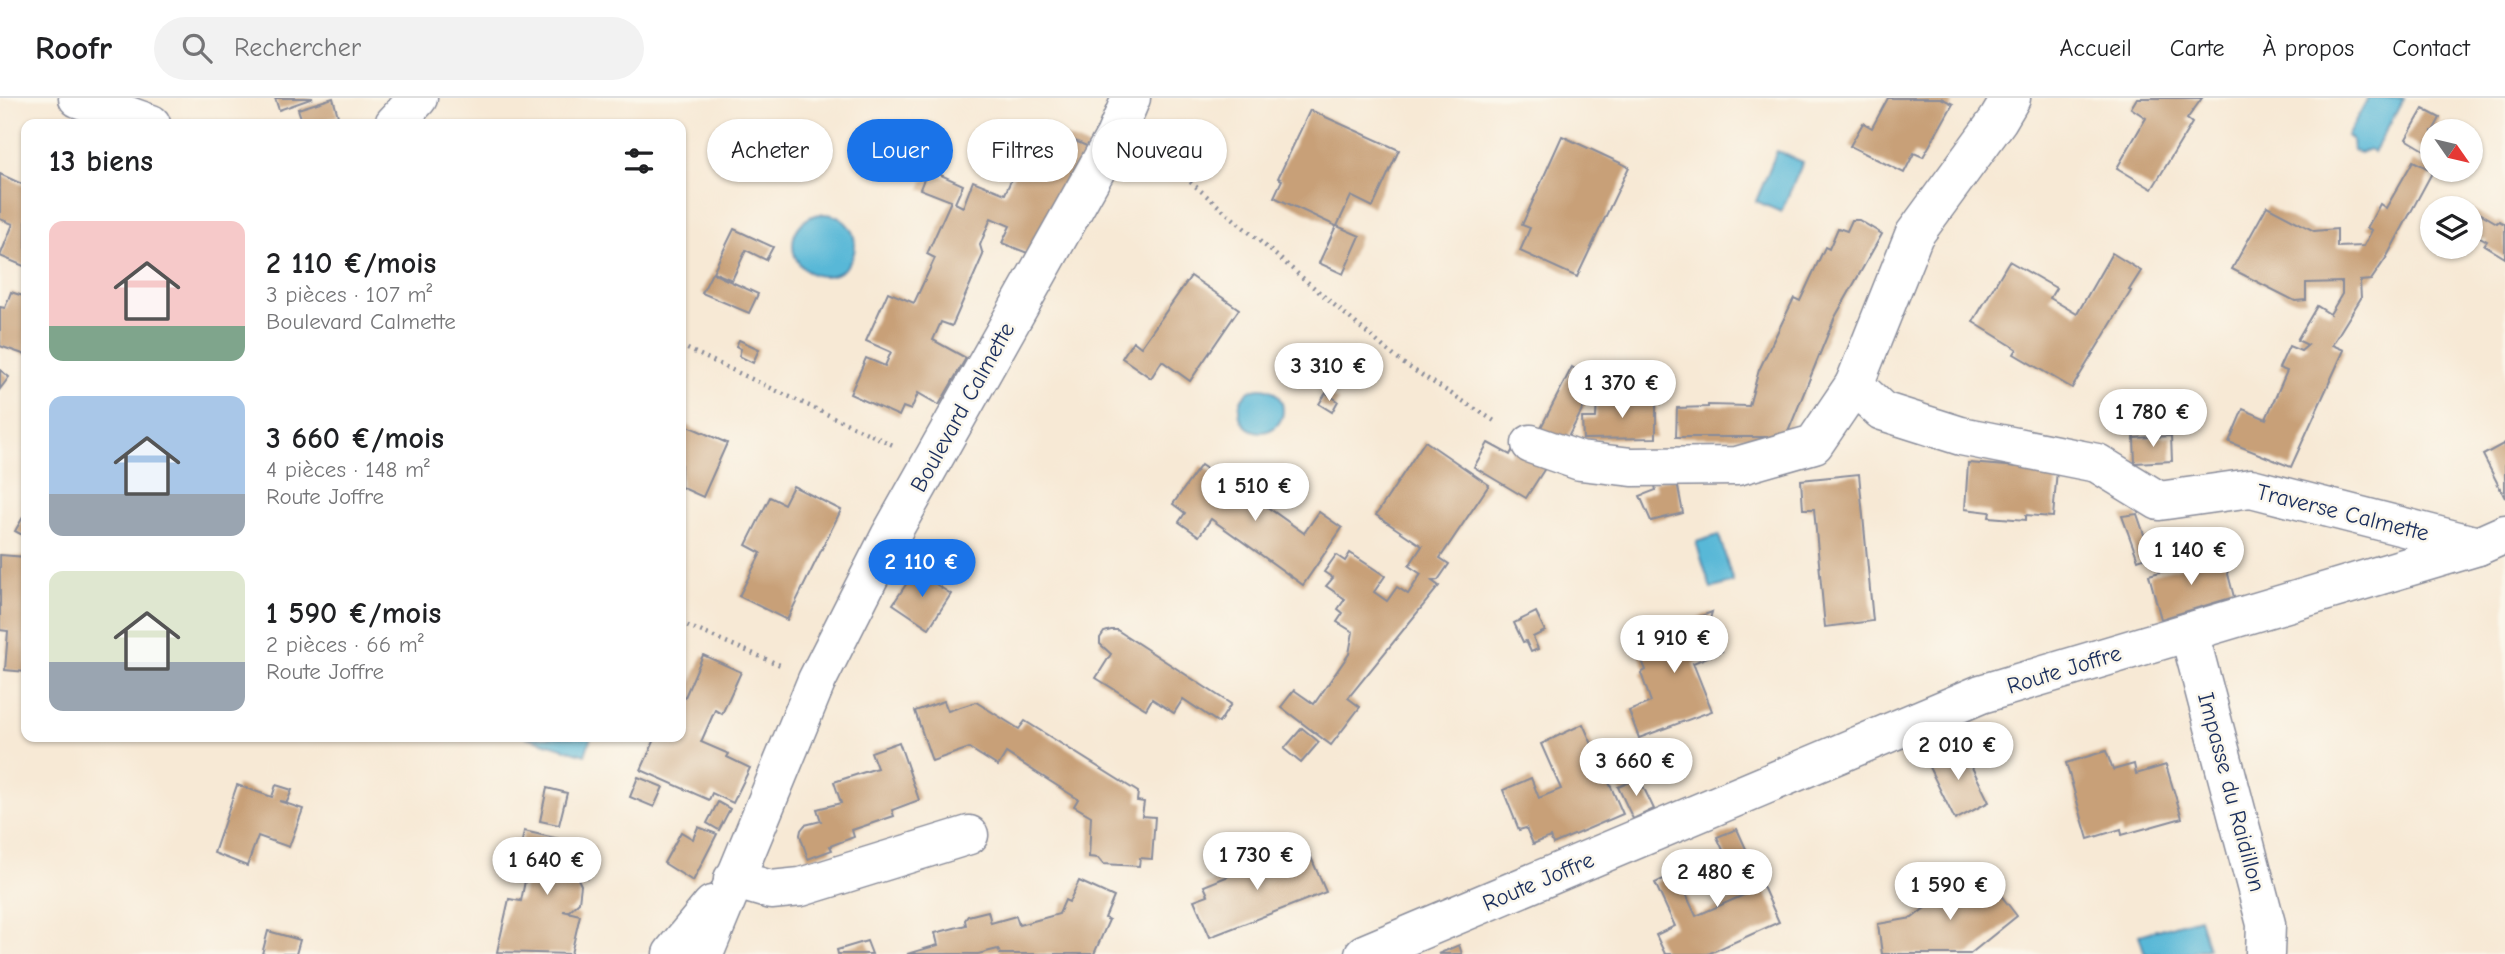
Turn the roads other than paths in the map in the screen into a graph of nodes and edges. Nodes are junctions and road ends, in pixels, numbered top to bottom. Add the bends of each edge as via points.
1 (78, 98) edge
2 (418, 98) edge
3 (1131, 98) edge
4 (2011, 98) edge
5 (137, 119) edge
6 (399, 119) edge
7 (1854, 385) junction
8 (1531, 444) road end
9 (2492, 540) edge
10 (2189, 632) junction
11 (969, 835) dead end
12 (733, 879) junction
13 (672, 954) edge
14 (704, 954) edge
15 (1364, 954) edge
16 (2265, 954) edge

1 - 5 street
2 - 6 street
3 - 12 street, Boulevard Calmette via 1115,136 890,536 817,680
4 - 7 street via 1914,235
7 - 8 street via 1814,444 1737,466 1632,467 1580,461
7 - 9 street, Traverse Calmette via 1882,411 1961,436 2097,463 2159,501 2250,488
9 - 10 street, Route Joffre
10 - 15 street, Route Joffre via 1981,694
10 - 16 street, Impasse du Raidillon via 2266,924
11 - 12 street via 801,887 771,890
12 - 13 street
12 - 14 street, Boulevard Calmette

